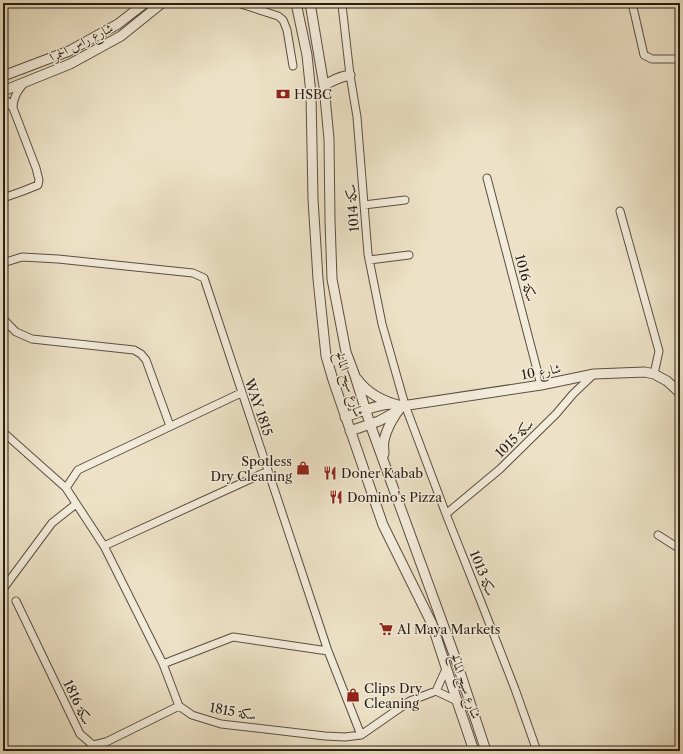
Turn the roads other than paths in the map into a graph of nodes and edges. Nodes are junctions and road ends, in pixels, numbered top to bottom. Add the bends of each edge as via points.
1 (145, 3) edge
2 (162, 3) edge
3 (238, 3) edge
4 (296, 3) edge
5 (310, 3) edge
6 (632, 3) edge
7 (343, 4) edge
8 (680, 59) edge
9 (293, 66) dead end
10 (350, 75) junction
11 (3, 76) edge
12 (25, 82) junction
13 (324, 86) junction
14 (3, 91) edge
15 (3, 100) edge
16 (13, 108) junction
17 (487, 178) dead end
18 (3, 198) edge
19 (405, 200) dead end
20 (364, 205) junction
21 (620, 211) dead end
22 (409, 255) dead end
23 (369, 260) junction
24 (3, 263) edge
25 (3, 319) edge
26 (594, 374) junction
27 (654, 374) junction
28 (355, 376) junction
29 (541, 385) junction
30 (242, 392) junction
31 (680, 393) edge
32 (400, 407) junction
33 (365, 410) junction
34 (346, 417) junction
35 (370, 424) junction
36 (170, 426) junction
37 (350, 431) junction
38 (3, 432) edge
39 (384, 461) junction
40 (268, 471) junction
41 (66, 488) junction
42 (76, 504) junction
43 (446, 514) junction
44 (658, 535) dead end
45 (104, 546) junction
46 (680, 549) edge
47 (3, 589) edge
48 (16, 601) dead end
49 (328, 651) junction
50 (164, 664) junction
51 (446, 668) junction
52 (436, 691) junction
53 (456, 701) junction
54 (179, 706) junction
55 (361, 735) junction
56 (474, 751) edge
57 (486, 751) edge
58 (537, 751) edge

1 - 11 street, شارع راس الحمرا via 118,24 69,51
2 - 12 street, شارع راس الحمرا via 122,36 70,64
3 - 9 street via 283,20
4 - 34 street, شارع سيح المالح via 307,55 311,94 313,199 326,356
5 - 13 street, شارع سيح المالح
6 - 8 street via 644,55 652,59
7 - 10 street, سكة 1014
10 - 13 street via 336,78
10 - 20 street, سكة 1014 via 357,117
12 - 14 street, شارع راس الحمرا
12 - 16 street via 18,90
13 - 28 street, شارع سيح المالح via 329,139 332,279 346,352
15 - 16 street
16 - 18 street via 39,180 38,185
17 - 29 street, سكة 1016
19 - 20 street
20 - 23 street, سكة 1014
21 - 27 street via 659,351
22 - 23 street
23 - 32 street, سكة 1014
24 - 30 street, WAY 1815 via 22,257 58,259 193,273 204,278
25 - 36 street via 16,332 32,339 134,350 141,354 146,360
26 - 27 street, شارع 10
26 - 29 street, شارع 10
26 - 43 street, سكة 1015 via 500,469
27 - 31 street, شارع 10 via 667,381
28 - 32 street via 375,396
28 - 33 street, شارع سيح المالح
29 - 32 street, شارع 10
30 - 36 street
30 - 40 street, WAY 1815
32 - 33 street, شارع 10 via 388,404
32 - 35 street via 392,415
32 - 39 street via 386,433
32 - 43 street, سكة 1013
33 - 34 street, شارع 10
33 - 35 street, شارع سيح المالح
34 - 37 street, شارع سيح المالح
35 - 37 street
35 - 39 street, شارع سيح المالح
36 - 41 street via 78,470
37 - 51 street, شارع سيح المالح via 383,525 432,624
38 - 41 street
39 - 57 street, شارع سيح المالح
40 - 45 street
40 - 49 street, WAY 1815
41 - 42 street
42 - 45 street
42 - 47 street via 52,523
43 - 58 street, سكة 1013
44 - 46 street
45 - 50 street
48 - 54 street, سكة 1816 via 80,734 93,745 106,742
49 - 50 street via 233,638
49 - 55 street, WAY 1815
50 - 54 street
51 - 52 street
51 - 53 street, شارع سيح المالح
52 - 53 street
52 - 55 street, سكة 1815 via 410,701
53 - 56 street, شارع سيح المالح
54 - 55 street, سكة 1815 via 192,715 221,724 325,736

